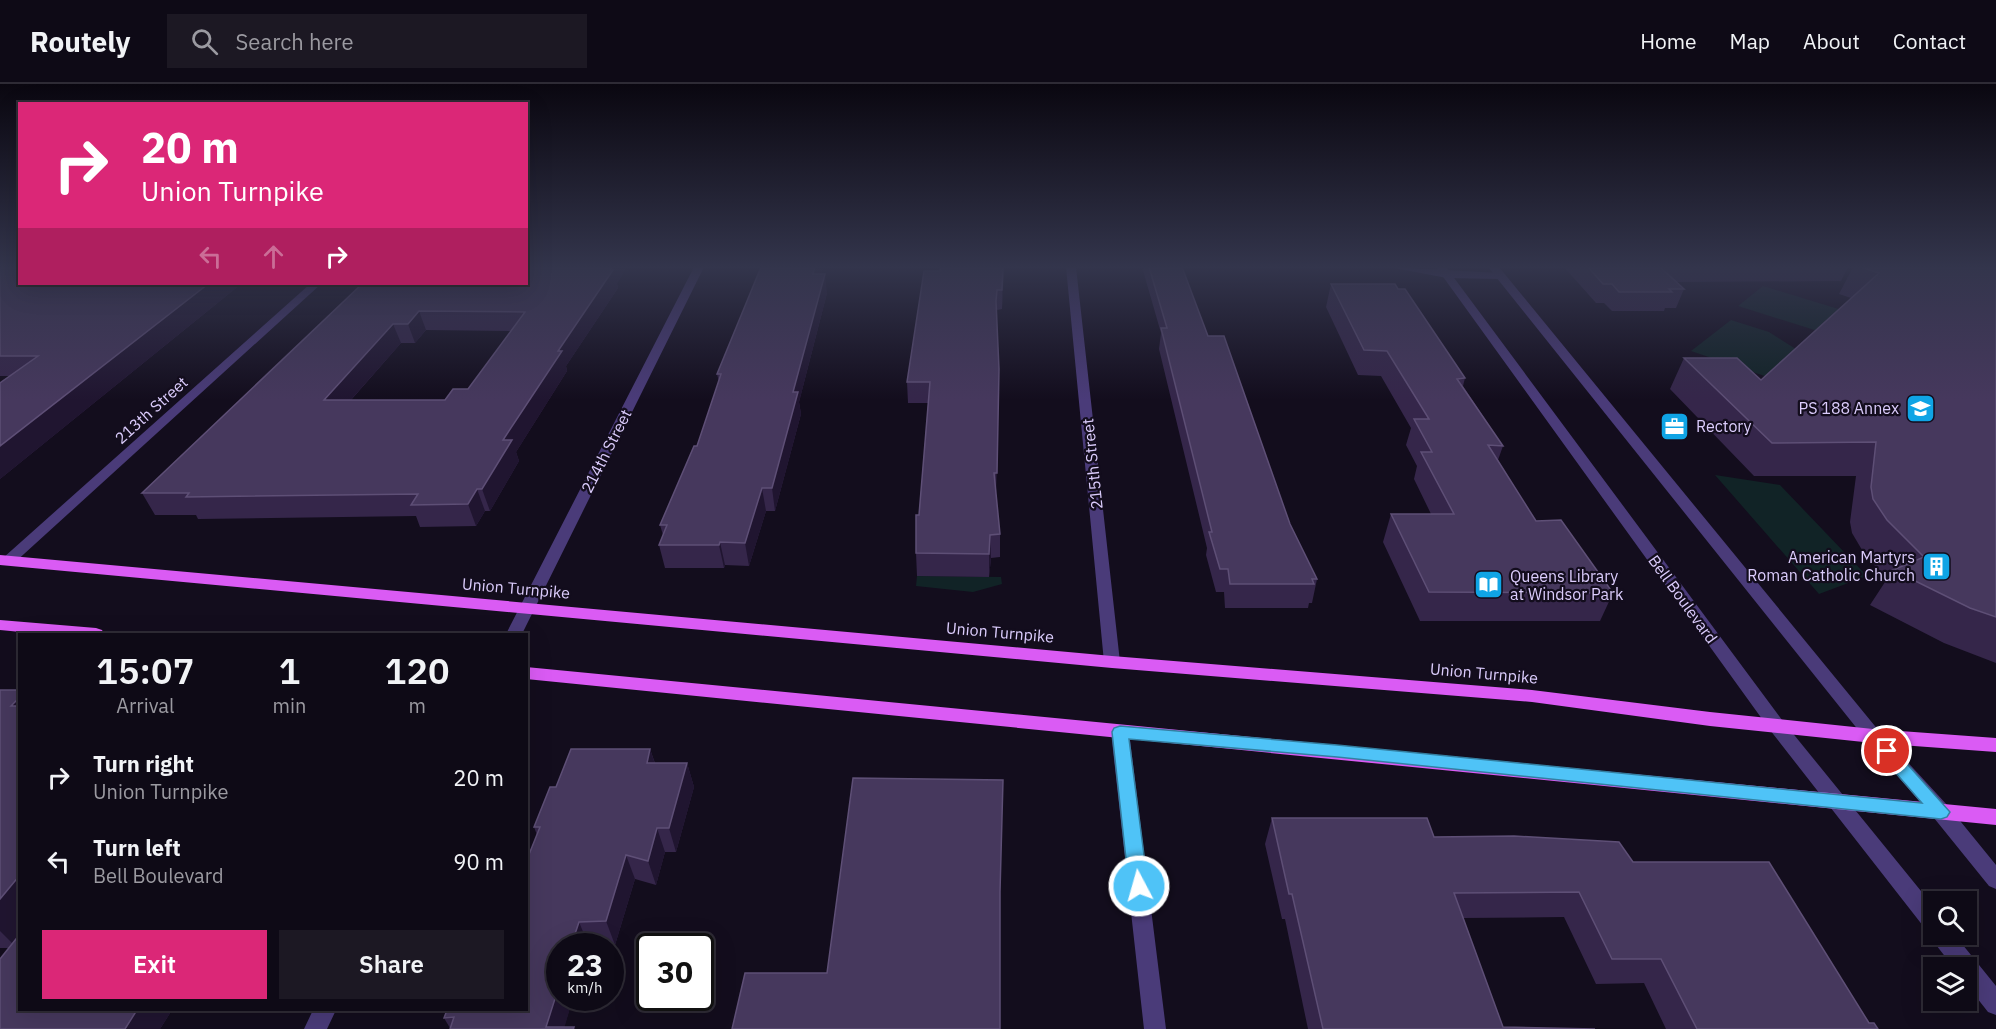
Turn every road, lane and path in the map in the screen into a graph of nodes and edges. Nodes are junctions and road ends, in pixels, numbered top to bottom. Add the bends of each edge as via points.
1 (285, 311) edge
2 (677, 311) edge
3 (1076, 311) edge
4 (1473, 311) edge
5 (1528, 311) edge
6 (4, 561) edge
7 (527, 609) junction
8 (0, 625) edge
9 (85, 633) edge
10 (515, 633) edge
11 (1112, 662) junction
12 (528, 673) edge
13 (1776, 725) junction
14 (1120, 732) junction
15 (1873, 736) junction
16 (1996, 745) edge
17 (1835, 800) junction
18 (1941, 812) junction
19 (1996, 817) edge
20 (1996, 880) edge
21 (1923, 910) edge
22 (1950, 945) edge
23 (1996, 1004) edge
24 (324, 1011) edge
25 (315, 1029) edge
26 (1155, 1029) edge

1 - 6 street, 213th Street
2 - 7 street, 214th Street
3 - 11 street, 215th Street
4 - 13 street, Bell Boulevard
5 - 15 street
6 - 7 main road, Union Turnpike
7 - 10 street, 214th Street
7 - 11 main road, Union Turnpike
8 - 9 main road
11 - 13 main road, Union Turnpike via 1532,696
12 - 14 main road
13 - 15 main road, Union Turnpike
13 - 17 street, Bell Boulevard
14 - 17 main road
14 - 26 street
15 - 16 main road, Union Turnpike
15 - 18 street
17 - 18 main road
17 - 21 street, Bell Boulevard
18 - 19 main road
18 - 20 street
22 - 23 street
24 - 25 street

